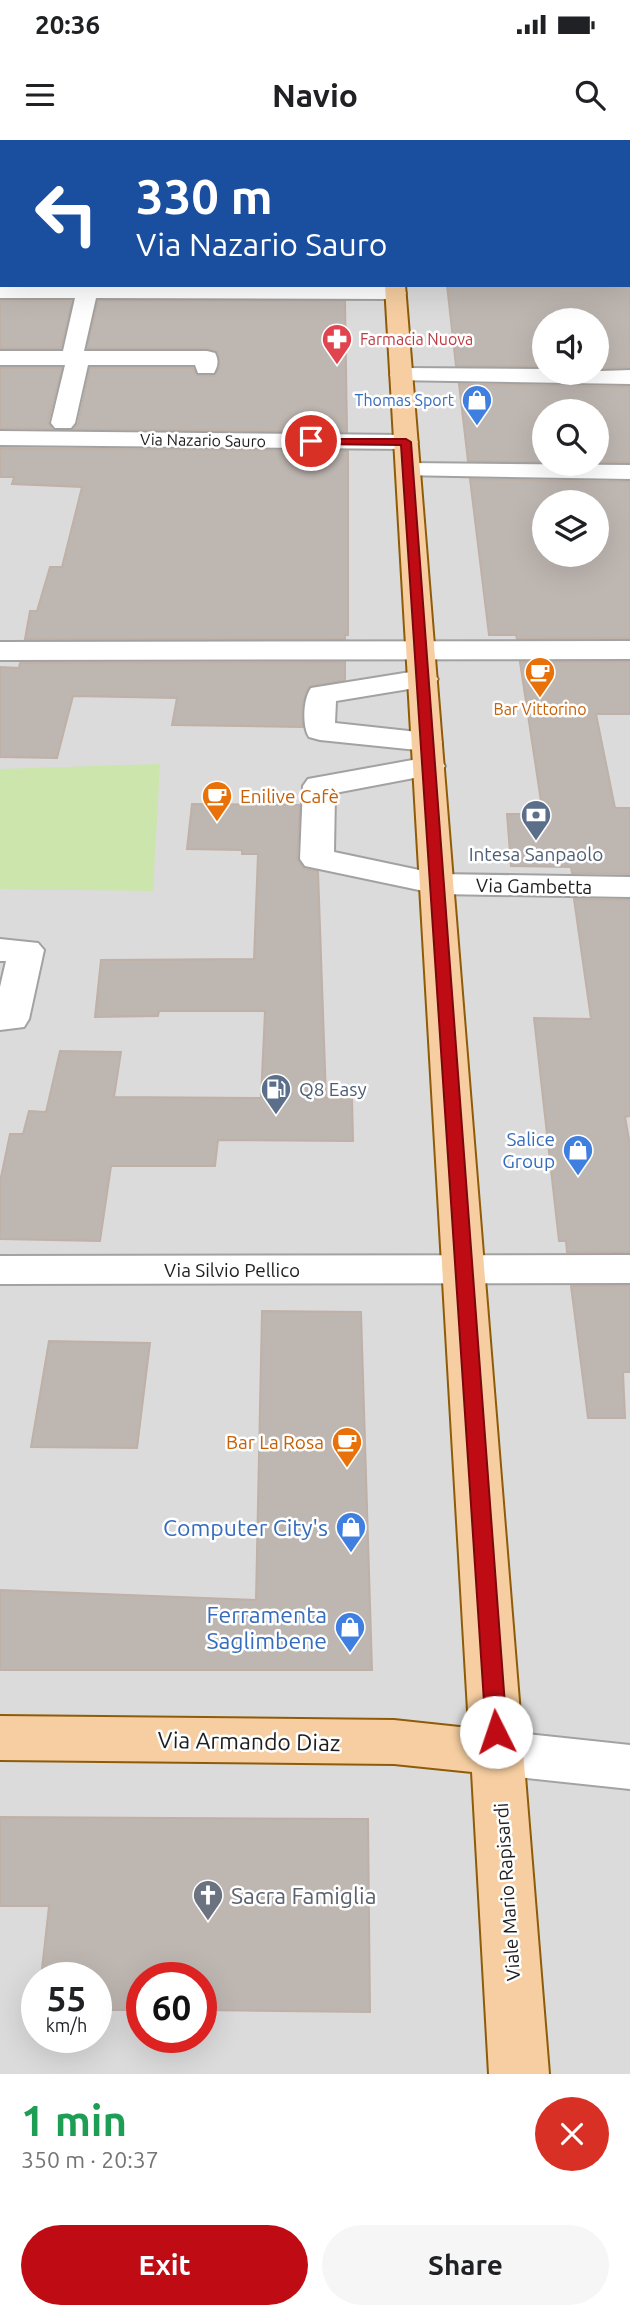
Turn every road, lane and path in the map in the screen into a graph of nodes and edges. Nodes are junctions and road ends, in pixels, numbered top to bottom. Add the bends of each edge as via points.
1 (395, 289) edge
2 (0, 292) edge
3 (88, 292) junction
4 (0, 358) edge
5 (75, 358) junction
6 (206, 368) dead end
7 (401, 375) junction
8 (630, 377) edge
9 (63, 423) dead end
10 (0, 439) edge
11 (407, 456) junction
12 (630, 472) edge
13 (630, 650) edge
14 (0, 651) edge
15 (422, 664) junction
16 (428, 754) junction
17 (438, 884) junction
18 (630, 887) edge
19 (0, 950) edge
20 (0, 1019) edge
21 (463, 1269) junction
22 (630, 1269) edge
23 (0, 1270) edge
24 (0, 1738) edge
25 (498, 1753) junction
26 (630, 1767) edge
27 (519, 2074) edge

1 - 3 street
1 - 7 main road, Viale Mario Rapisardi
2 - 3 street
3 - 5 street
4 - 5 street
5 - 6 street via 207,358
5 - 9 street
7 - 8 street
7 - 11 main road, Viale Mario Rapisardi
10 - 11 street, Via Nazario Sauro
11 - 12 street, Via Nazario Sauro
11 - 15 main road, Viale Mario Rapisardi
13 - 15 street
14 - 15 street
15 - 16 main road, Viale Mario Rapisardi
15 - 16 street via 320,694 320,731
16 - 17 main road, Viale Mario Rapisardi
16 - 17 street, Via Gambetta via 319,786 317,859
17 - 18 street, Via Gambetta
17 - 21 main road, Viale Mario Rapisardi
19 - 20 street via 26,950 11,1019
21 - 22 street, Via Silvio Pellico
21 - 23 street, Via Silvio Pellico
21 - 25 main road, Viale Mario Rapisardi
24 - 25 main road, Via Armando Diaz via 394,1742
25 - 26 street
25 - 27 main road, Viale Mario Rapisardi

